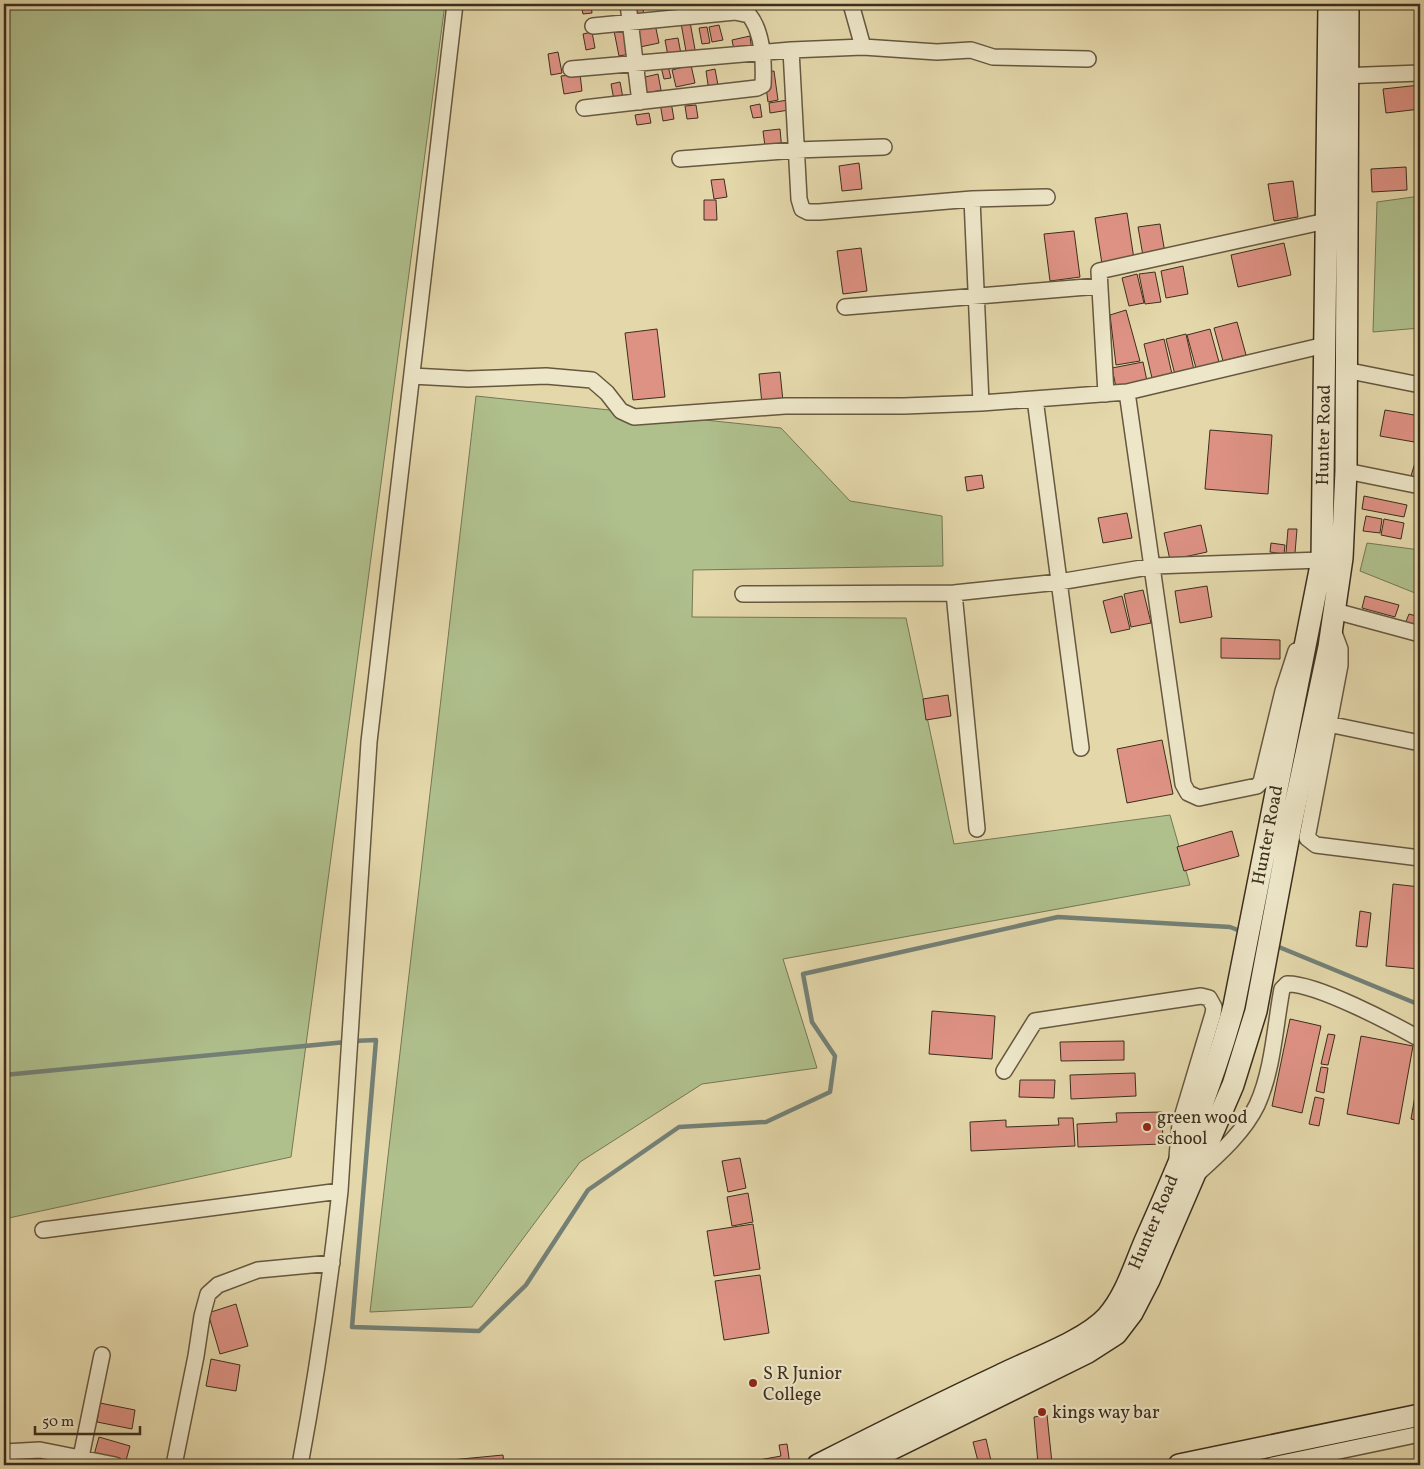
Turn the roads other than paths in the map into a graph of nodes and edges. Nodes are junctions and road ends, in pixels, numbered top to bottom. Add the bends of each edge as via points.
1 (455, 4) edge
2 (628, 4) edge
3 (851, 4) edge
4 (1330, 4) edge
5 (1348, 4) edge
6 (632, 24) junction
7 (592, 26) dead end
8 (863, 48) junction
9 (791, 50) junction
10 (761, 52) junction
11 (1088, 59) dead end
12 (635, 63) junction
13 (571, 69) dead end
14 (1420, 73) edge
15 (1338, 76) junction
16 (640, 102) junction
17 (584, 108) dead end
18 (884, 147) dead end
19 (796, 150) junction
20 (680, 159) dead end
21 (1047, 197) dead end
22 (972, 199) junction
23 (1326, 221) junction
24 (1099, 286) junction
25 (976, 296) junction
26 (845, 307) dead end
27 (1325, 344) junction
28 (1345, 370) junction
29 (412, 376) junction
30 (1420, 385) edge
31 (1127, 392) junction
32 (1106, 394) junction
33 (1035, 399) junction
34 (981, 403) junction
35 (1346, 471) junction
36 (1420, 486) edge
37 (1322, 560) junction
38 (1154, 566) junction
39 (1059, 582) junction
40 (954, 593) junction
41 (743, 594) dead end
42 (1333, 619) junction
43 (1310, 626) junction
44 (1420, 634) edge
45 (1328, 724) junction
46 (1420, 743) edge
47 (1081, 748) dead end
48 (977, 829) dead end
49 (1420, 858) edge
50 (1420, 1040) edge
51 (1004, 1071) dead end
52 (1186, 1171) junction
53 (340, 1191) junction
54 (42, 1230) dead end
55 (332, 1263) junction
56 (102, 1355) dead end
57 (1420, 1416) edge
58 (1420, 1434) edge
59 (4, 1452) edge
60 (81, 1457) junction
61 (115, 1465) edge
62 (174, 1465) edge
63 (300, 1465) edge
64 (818, 1465) edge
65 (859, 1465) edge
66 (1179, 1465) edge
67 (1274, 1465) edge

1 - 29 street
2 - 6 street
3 - 8 street
4 - 15 street, Hunter Road
5 - 15 street, Hunter Road
6 - 7 street
6 - 10 street via 734,12 749,15 755,22
6 - 12 street
8 - 9 street
8 - 11 street via 937,52 971,50 992,57
9 - 10 street
9 - 19 street
10 - 12 street
10 - 16 street via 763,82 760,87
12 - 13 street
12 - 16 street
14 - 15 street
15 - 23 street, Hunter Road
15 - 28 street, Hunter Road
16 - 17 street
18 - 19 street
19 - 20 street
19 - 22 street via 799,199 802,209 808,212
21 - 22 street
22 - 25 street
23 - 24 street via 1099,271
23 - 27 street, Hunter Road
24 - 25 street
24 - 32 street
25 - 26 street
25 - 34 street
27 - 31 street
27 - 37 street, Hunter Road
28 - 30 street
28 - 35 street, Hunter Road
29 - 34 street via 468,379 546,376 592,380 621,411 634,417 785,406
29 - 53 street via 369,742
31 - 32 street
31 - 38 street
32 - 33 street
33 - 34 street
33 - 39 street
35 - 36 street
35 - 42 street, Hunter Road via 1342,558
37 - 38 street
37 - 43 street, Hunter Road
38 - 39 street
38 - 43 street via 1183,784 1193,796 1209,796 1257,786 1261,782 1290,667
39 - 40 street
39 - 47 street
40 - 41 street
40 - 48 street
42 - 44 street
42 - 45 street via 1340,665
42 - 52 street, Hunter Road via 1256,1011 1233,1085
43 - 52 street, Hunter Road via 1234,1006
45 - 46 street
45 - 49 street via 1307,838 1316,845
50 - 52 street via 1346,1002 1286,984 1282,989 1270,1059 1256,1106 1232,1139
51 - 52 street via 1035,1021 1201,996 1209,998 1214,1007 1213,1014 1180,1124
52 - 64 street, Hunter Road via 1126,1284 1107,1316 1095,1326 1066,1344
52 - 65 street, Hunter Road via 1149,1280 1132,1313 1116,1334 1088,1352
53 - 54 street
53 - 55 street
55 - 62 street via 258,1270 218,1285 208,1294
55 - 63 street
56 - 60 street
57 - 66 street
58 - 67 street
59 - 60 street via 40,1450
60 - 61 street

